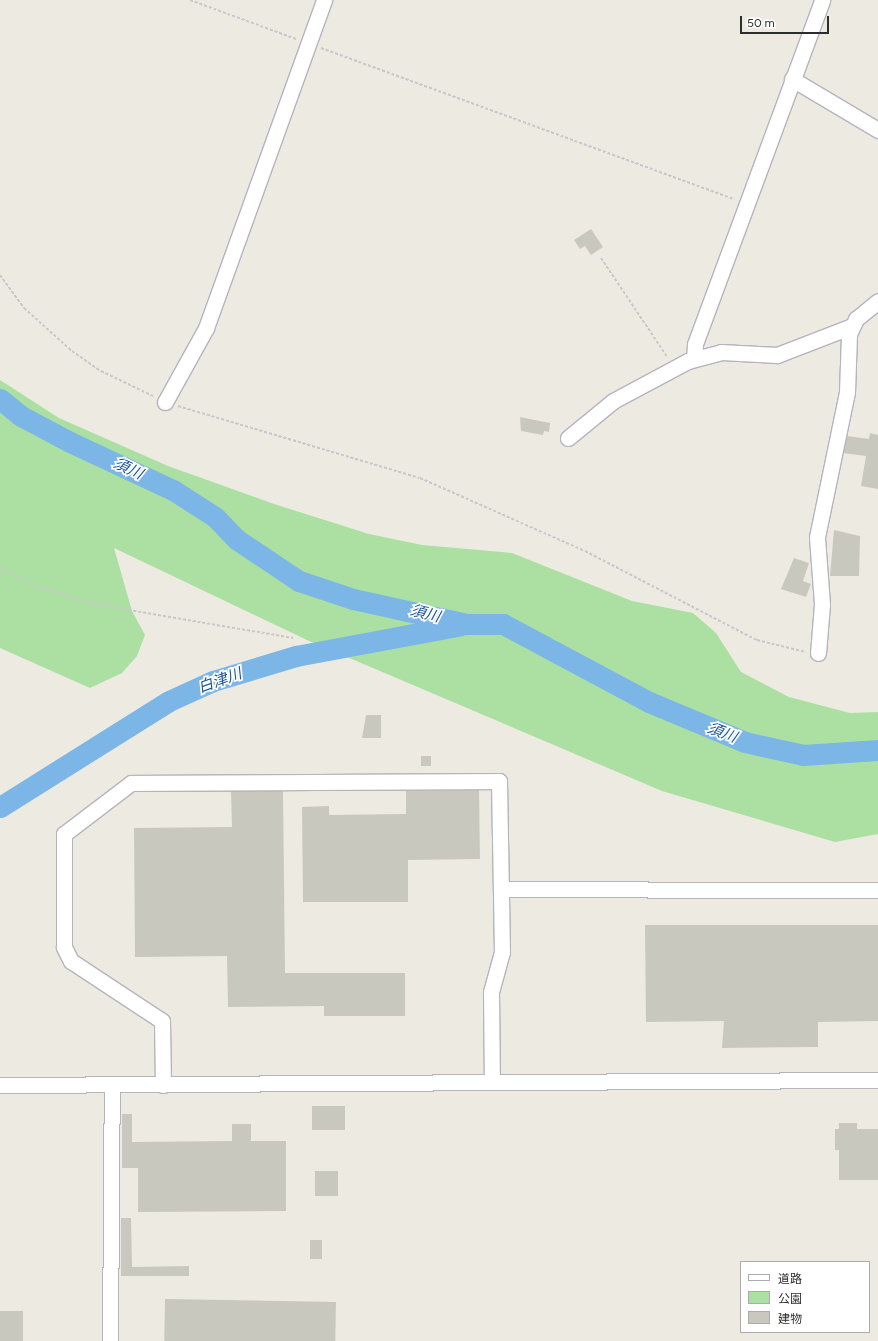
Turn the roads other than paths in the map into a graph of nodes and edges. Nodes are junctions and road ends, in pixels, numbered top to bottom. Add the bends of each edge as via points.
1 (324, 0) edge
2 (822, 0) edge
3 (792, 79) junction
4 (878, 130) edge
5 (878, 301) edge
6 (852, 326) junction
7 (694, 359) junction
8 (165, 402) road end
9 (568, 438) dead end
10 (818, 653) road end
11 (502, 889) junction
12 (878, 890) edge
13 (878, 1080) edge
14 (492, 1081) junction
15 (0, 1085) edge
16 (112, 1085) junction
17 (162, 1085) junction
18 (110, 1341) edge

1 - 8 street via 200,344
2 - 3 street
3 - 4 street
3 - 7 street via 695,344
5 - 6 street
6 - 7 street via 777,355 721,352
6 - 10 street via 846,392 816,537 822,604
7 - 9 street via 674,367 613,401
11 - 12 street
11 - 14 street via 502,952 491,992
11 - 17 street via 502,788 494,780 131,783 64,834 64,947 71,961 162,1021
13 - 14 street
14 - 17 street
15 - 16 street
16 - 17 street
16 - 18 street

